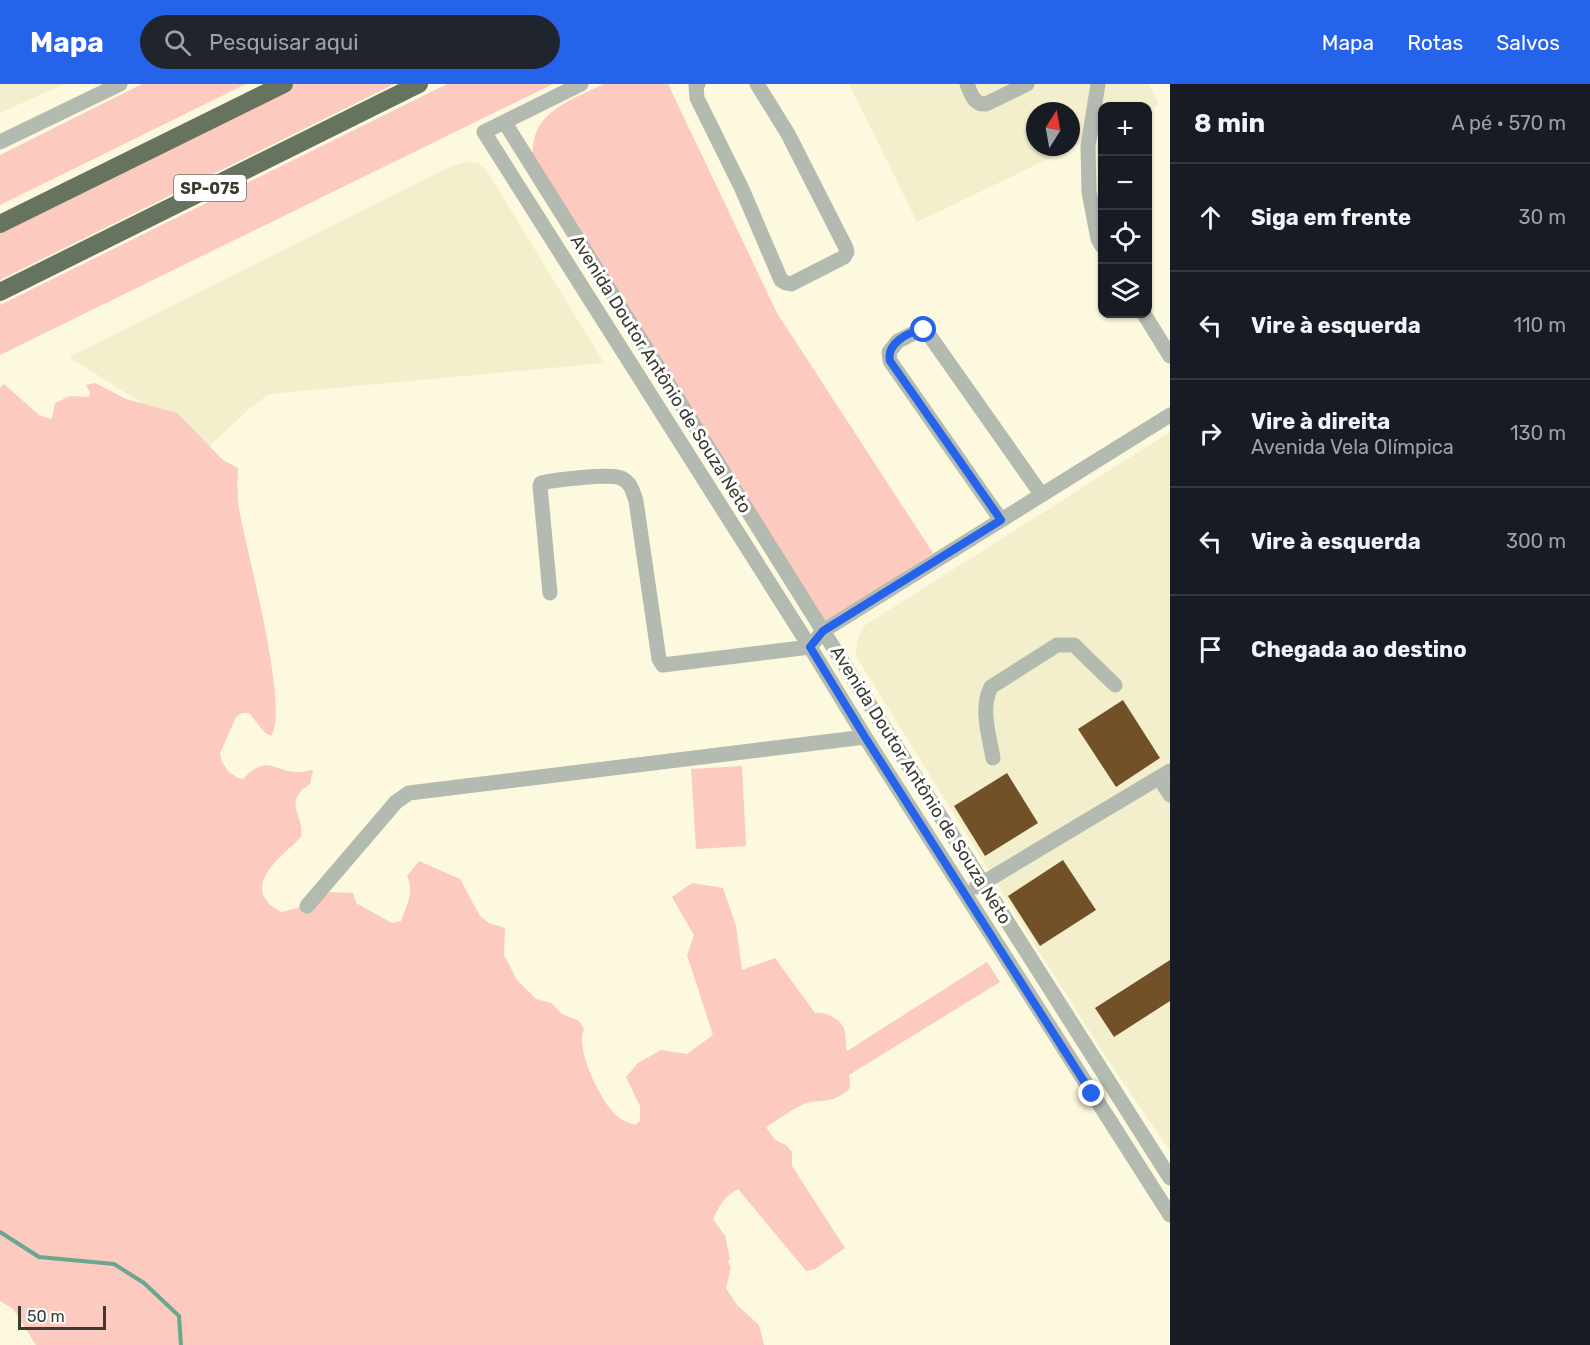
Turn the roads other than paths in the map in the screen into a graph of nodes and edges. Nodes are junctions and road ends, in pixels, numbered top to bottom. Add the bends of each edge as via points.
1 (120, 84) edge
2 (284, 84) edge
3 (419, 84) edge
4 (581, 84) edge
5 (698, 84) edge
6 (757, 84) edge
7 (967, 84) edge
8 (1027, 84) edge
9 (1098, 84) edge
10 (505, 123) junction
11 (0, 142) edge
12 (0, 224) edge
13 (1098, 239) edge
14 (584, 251) junction
15 (567, 262) junction
16 (0, 292) edge
17 (1146, 318) edge
18 (1170, 356) edge
19 (1170, 415) edge
20 (1041, 494) junction
21 (1001, 520) junction
22 (550, 593) dead end
23 (823, 631) junction
24 (810, 647) junction
25 (1115, 685) dead end
26 (865, 737) junction
27 (993, 758) dead end
28 (1164, 775) edge
29 (1170, 795) edge
30 (928, 796) junction
31 (910, 805) junction
32 (983, 884) junction
33 (966, 893) junction
34 (307, 906) dead end
35 (1170, 1178) edge
36 (1170, 1215) edge

1 - 11 street
2 - 12 highway
3 - 16 highway, SP-075
4 - 10 street
5 - 6 street via 697,98 781,280 792,284 844,257 846,248 788,134
7 - 8 street via 981,105
9 - 13 street via 1088,146 1089,192
10 - 14 street, Avenida Doutor Antônio de Souza Neto
10 - 15 street, Avenida Doutor Antônio de Souza Neto via 484,132
14 - 15 street
14 - 23 street, Avenida Doutor Antônio de Souza Neto
15 - 24 street, Avenida Doutor Antônio de Souza Neto
17 - 18 street
19 - 20 street
20 - 21 street
20 - 21 street via 927,332 920,330 898,341 889,352 890,361
21 - 23 street
22 - 24 street via 541,483 621,478 630,484 636,501 663,665
23 - 24 street
23 - 30 street, Avenida Doutor Antônio de Souza Neto
24 - 26 street, Avenida Doutor Antônio de Souza Neto
25 - 27 street via 1074,645 1057,645 991,687 985,709
26 - 31 street, Avenida Doutor Antônio de Souza Neto
26 - 34 street via 409,793 396,802
28 - 29 street
28 - 32 street
30 - 31 street
30 - 32 street, Avenida Doutor Antônio de Souza Neto
31 - 33 street, Avenida Doutor Antônio de Souza Neto
32 - 33 street
32 - 35 street, Avenida Doutor Antônio de Souza Neto
33 - 36 street, Avenida Doutor Antônio de Souza Neto

